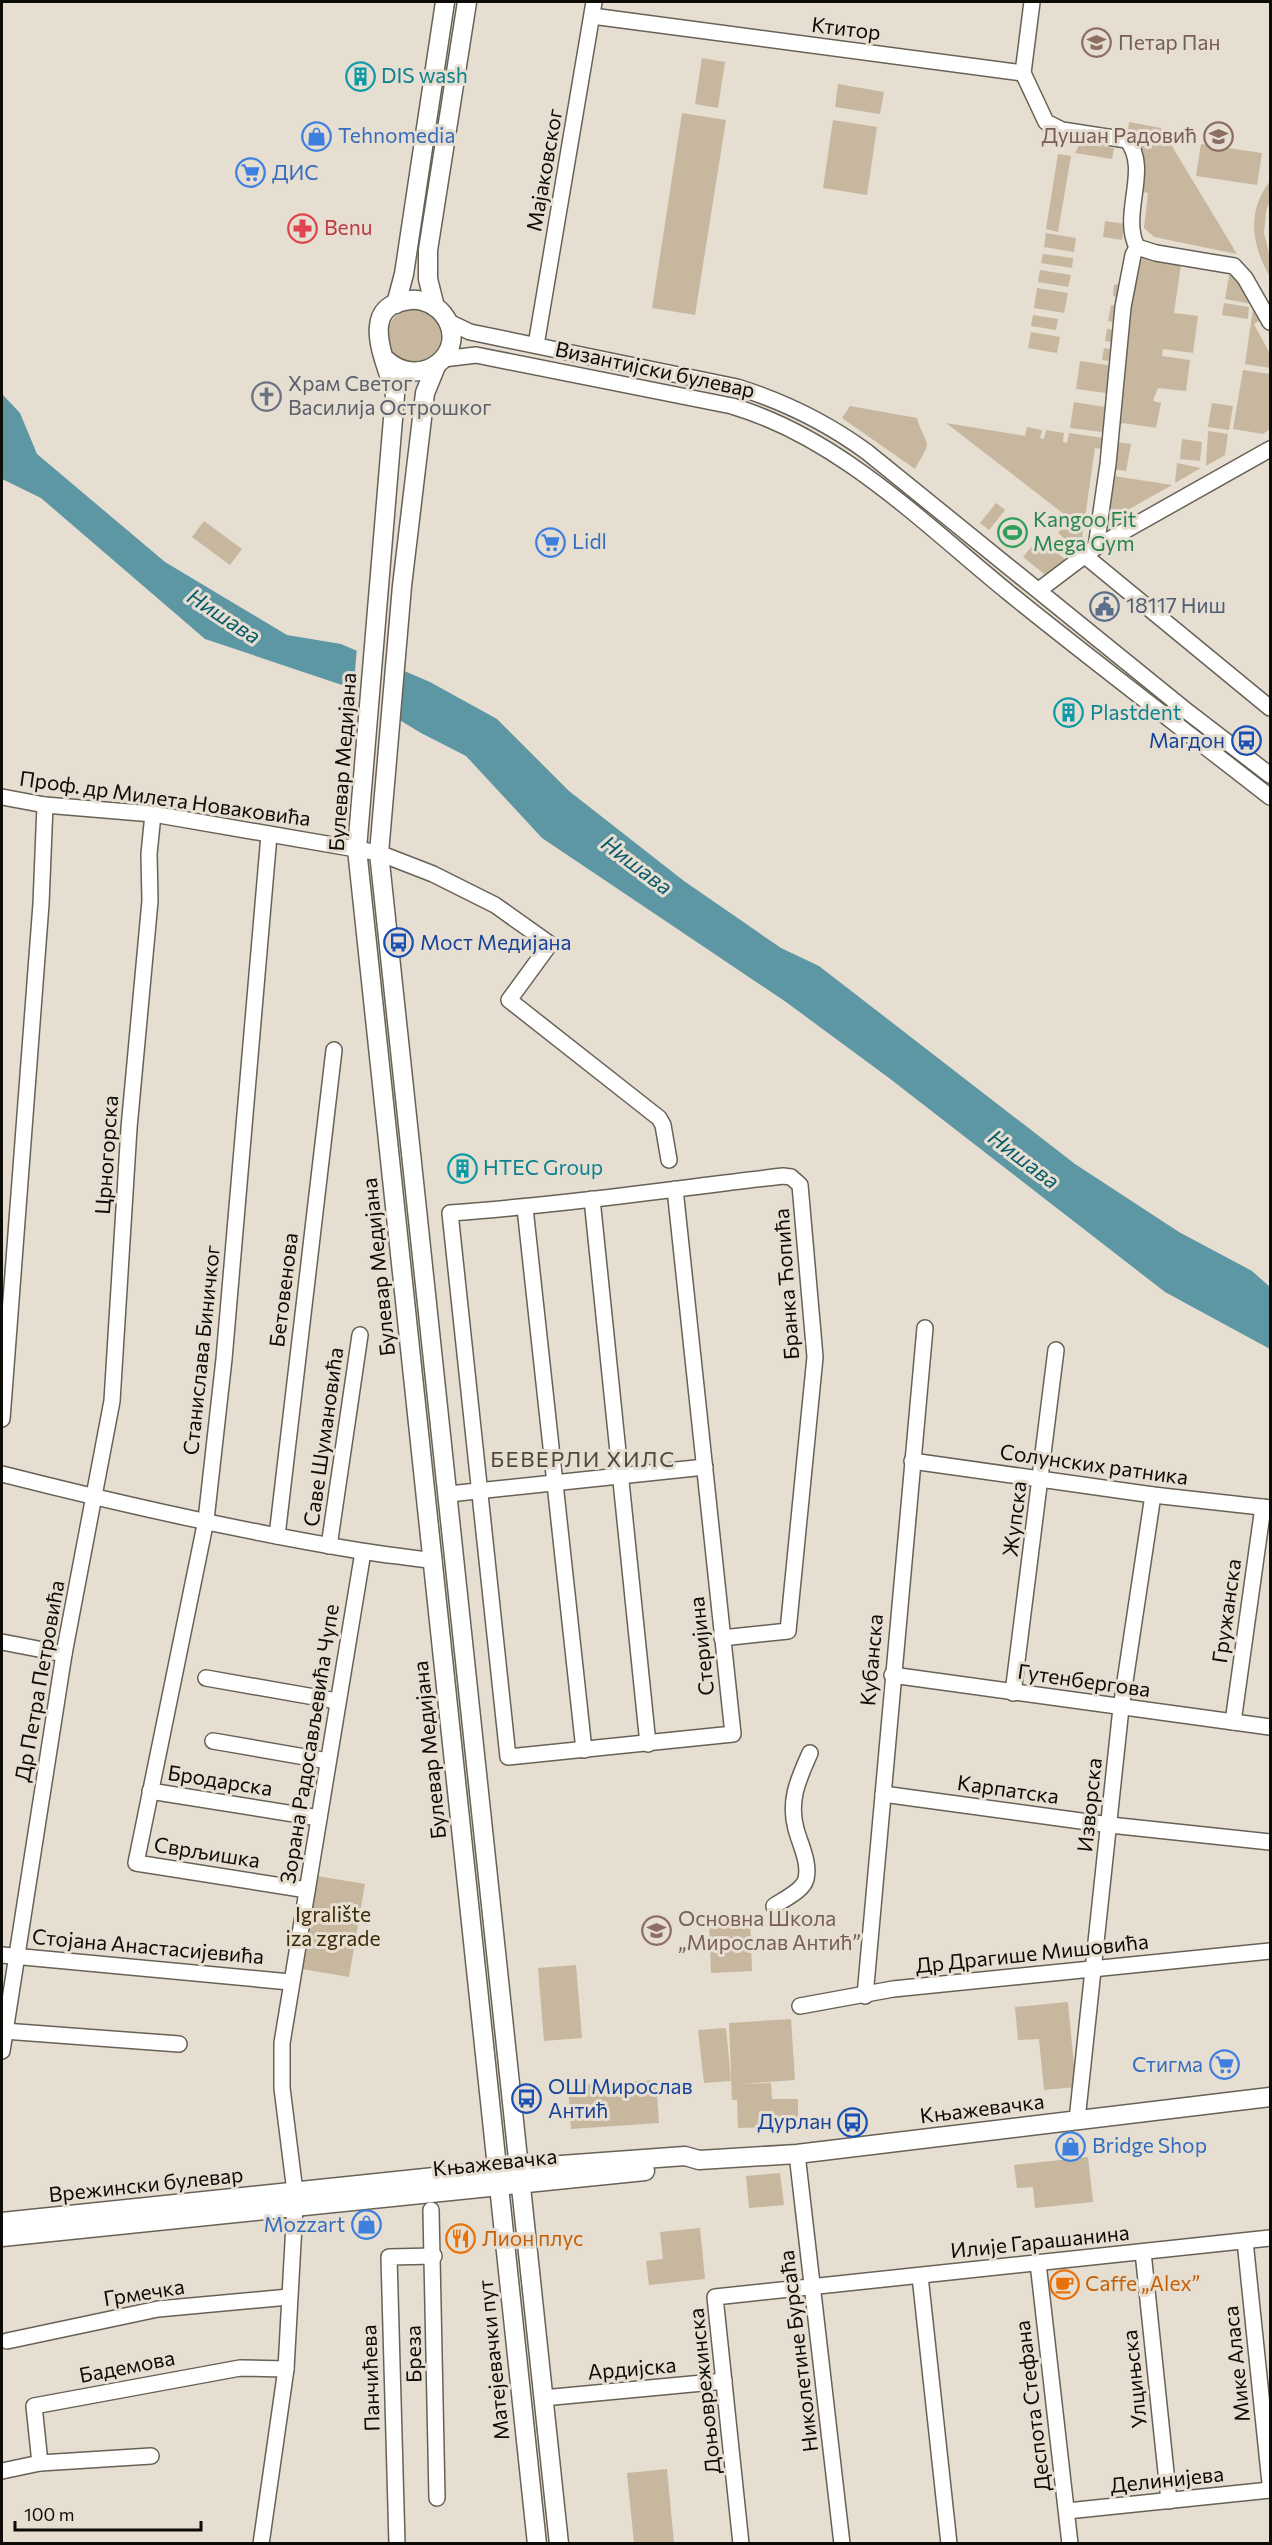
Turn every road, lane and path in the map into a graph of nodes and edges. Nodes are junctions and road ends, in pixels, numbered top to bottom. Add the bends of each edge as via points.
1 (445, 2) edge
2 (467, 2) edge
3 (1032, 2) edge
4 (592, 9) edge
5 (1023, 73) junction
6 (1137, 247) junction
7 (396, 304) junction
8 (435, 307) junction
9 (447, 321) junction
10 (1270, 322) edge
11 (536, 345) junction
12 (385, 359) junction
13 (440, 362) junction
14 (1270, 449) edge
15 (1090, 551) junction
16 (1039, 590) junction
17 (1270, 708) edge
18 (1270, 775) edge
19 (2, 797) edge
20 (1270, 797) edge
21 (45, 805) junction
22 (153, 814) junction
23 (269, 835) junction
24 (357, 849) junction
25 (379, 853) junction
26 (334, 1050) dead end
27 (669, 1160) dead end
28 (675, 1189) junction
29 (592, 1199) junction
30 (525, 1208) junction
31 (925, 1328) dead end
32 (360, 1335) dead end
33 (1056, 1350) dead end
34 (2, 1419) edge
35 (912, 1461) junction
36 (705, 1467) junction
37 (2, 1474) edge
38 (620, 1476) junction
39 (1041, 1479) junction
40 (554, 1484) junction
41 (480, 1491) junction
42 (449, 1494) junction
43 (1153, 1495) junction
44 (95, 1497) junction
45 (1267, 1507) edge
46 (206, 1520) junction
47 (277, 1536) junction
48 (329, 1545) junction
49 (363, 1552) junction
50 (434, 1561) junction
51 (722, 1638) junction
52 (2, 1642) edge
53 (64, 1654) junction
54 (892, 1675) junction
55 (206, 1678) dead end
56 (1013, 1693) junction
57 (337, 1701) junction
58 (1121, 1708) junction
59 (1233, 1722) junction
60 (1270, 1727) edge
61 (213, 1742) dead end
62 (648, 1744) junction
63 (584, 1750) junction
64 (810, 1753) dead end
65 (328, 1761) junction
66 (150, 1791) junction
67 (883, 1794) junction
68 (319, 1818) junction
69 (1110, 1825) junction
70 (1270, 1842) edge
71 (135, 1863) joint
72 (307, 1890) junction
73 (774, 1906) dead end
74 (1270, 1951) edge
75 (8, 1956) edge
76 (1092, 1968) junction
77 (290, 1982) junction
78 (865, 1996) junction
79 (800, 2006) dead end
80 (4, 2031) junction
81 (179, 2044) dead end
82 (2, 2051) edge
83 (1270, 2097) edge
84 (1077, 2120) junction
85 (797, 2154) junction
86 (520, 2176) junction
87 (497, 2178) junction
88 (295, 2199) junction
89 (431, 2210) dead end
90 (2, 2222) edge
91 (2, 2237) edge
92 (1270, 2238) edge
93 (1245, 2241) junction
94 (1143, 2252) junction
95 (434, 2256) junction
96 (1038, 2263) junction
97 (920, 2276) junction
98 (814, 2286) junction
99 (289, 2297) junction
100 (7, 2341) dead end
101 (286, 2369) junction
102 (724, 2381) junction
103 (543, 2398) junction
104 (151, 2456) dead end
105 (40, 2463) junction
106 (2, 2471) edge
107 (1270, 2483) edge
108 (1270, 2490) edge
109 (436, 2498) dead end
110 (1169, 2501) junction
111 (1067, 2511) junction
112 (261, 2544) edge
113 (397, 2544) edge
114 (537, 2544) edge
115 (559, 2544) edge
116 (741, 2544) edge
117 (842, 2544) edge
118 (949, 2544) edge
119 (1070, 2544) edge

1 - 7 main road, Булевар Медијана via 404,274
2 - 8 main road via 428,250 428,279
3 - 5 street
4 - 5 street, Ктитор
4 - 11 street, Мајаковског
5 - 6 street via 1046,122 1062,130 1127,140 1131,145 1136,168 1130,229
6 - 10 street via 1234,266
6 - 15 street via 1123,307 1108,464
7 - 8 main road via 416,300
7 - 12 main road, Булевар Медијана via 378,328 378,344
8 - 9 main road
9 - 11 street, Византијски булевар via 470,332
9 - 13 main road, Булевар Медијана via 450,340
11 - 16 street, Византијски булевар via 737,387 793,407 867,452
12 - 13 main road via 403,372 414,373
12 - 24 main road, Булевар Медијана via 395,395
13 - 20 street, Византијски булевар via 476,355 732,406 768,417 804,435 872,481
13 - 25 main road, Булевар Медијана via 424,393 402,586
14 - 15 street
15 - 16 street
15 - 17 street
16 - 18 street, Византијски булевар
19 - 21 street, Проф. др Милета Новаковића
21 - 22 street, Проф. др Милета Новаковића
21 - 34 street
22 - 23 street, Проф. др Милета Новаковића
22 - 44 street, Црногорска via 150,901 129,1128 112,1401
23 - 24 street, Проф. др Милета Новаковића
23 - 46 street, Станислава Биничког via 224,1359
24 - 25 street, Проф. др Милета Новаковића
24 - 50 main road, Булевар Медијана
25 - 27 street, Булевар Медијана via 495,905 550,944 509,1000 659,1118
25 - 42 main road, Булевар Медијана
26 - 47 street, Бетовенова
28 - 29 street, Бранка Ћопића
28 - 36 street, Стеријина
28 - 51 street, Бранка Ћопића via 783,1176 797,1181 802,1189 815,1357 788,1631
29 - 30 street, Бранка Ћопића
29 - 38 street
30 - 40 street
30 - 41 street, Бранка Ћопића via 450,1213
31 - 35 street, Кубанска
32 - 48 street, Саве Шумановића
33 - 39 street, Жупска
35 - 39 street, Солунских ратника
35 - 54 street, Кубанска
36 - 38 street
36 - 51 street, Стеријина
37 - 44 street
38 - 40 street
38 - 62 street
39 - 43 street, Солунских ратника
39 - 56 street, Жупска
40 - 41 street
40 - 63 street
41 - 42 street
41 - 63 street, Стеријина via 508,1757
42 - 86 main road, Булевар Медијана
43 - 45 street, Солунских ратника
43 - 58 street, Изворска
44 - 46 street
44 - 53 street, Др Петра Петровића
45 - 59 street, Гружанска
46 - 47 street
46 - 66 street, Станислава Биничког
47 - 48 street
48 - 49 street
49 - 50 street
49 - 57 street, Зорана Радосављевића Чупе
50 - 87 main road, Булевар Медијана
51 - 62 street, Стеријина via 733,1734
52 - 53 street
53 - 75 street, Др Петра Петровића
54 - 56 street, Гутенбергова
54 - 67 street, Кубанска
55 - 57 street
56 - 58 street, Гутенбергова
57 - 65 street, Зорана Радосављевића Чупе
58 - 59 street, Гутенбергова
58 - 69 street, Изворска
59 - 60 street, Гутенбергова
61 - 65 street
62 - 63 street, Стеријина
64 - 73 street via 794,1787 795,1826 804,1854 806,1879 800,1889
65 - 68 street, Зорана Радосављевића Чупе
66 - 68 street, Бродарска
66 - 71 street, Станислава Биничког
67 - 69 street, Карпатска
67 - 78 street, Кубанска
68 - 72 street, Зорана Радосављевића Чупе
69 - 70 street, Карпатска
69 - 76 street, Изворска
71 - 72 street, Сврљишка
72 - 77 street, Зорана Радосављевића Чупе
74 - 76 street, Др Драгише Мишовића
75 - 77 street, Стојана Анастасијевића
75 - 80 street, Др Петра Петровића
76 - 78 street, Др Драгише Мишовића via 893,1989
76 - 84 street, Изворска
77 - 88 street, Зорана Радосављевића Чупе via 282,2043 282,2088
78 - 79 street, Др Драгише Мишовића
80 - 81 street
80 - 82 street, Др Петра Петровића
83 - 84 main road, Књажевачка
84 - 85 main road, Књажевачка
85 - 86 main road, Књажевачка via 699,2160 686,2167
85 - 98 street, Николетине Бурсаћа
86 - 87 main road, Књажевачка
86 - 103 main road
87 - 88 main road, Књажевачка
87 - 114 main road, Матејевачки пут
88 - 90 main road, Врежински булевар
88 - 91 main road, Врежински булевар
88 - 99 street, Зорана Радосављевића Чупе
89 - 95 street, Бреза
92 - 93 street, Илије Гарашанина
93 - 94 street, Илије Гарашанина
93 - 107 street, Мике Аласа
94 - 96 street, Илије Гарашанина
94 - 110 street, Улцињска
95 - 109 street, Бреза
95 - 113 street, Панчићева via 389,2257
96 - 97 street, Илије Гарашанина
96 - 111 street, Деспота Стефана
97 - 98 street, Илије Гарашанина
97 - 118 street
98 - 102 street, Доњоврежинска via 714,2297
98 - 117 street, Николетине Бурсаћа
99 - 100 street, Грмечка via 158,2309
99 - 101 street, Зорана Радосављевића Чупе
101 - 105 street, Бадемова via 240,2368 34,2406
101 - 112 street, Зорана Радосављевића Чупе
102 - 103 street, Ардијска
102 - 116 street, Доњоврежинска
103 - 115 main road
104 - 105 street
105 - 106 street
108 - 110 street, Делинијева
110 - 111 street, Делинијева
111 - 119 street, Деспота Стефана

